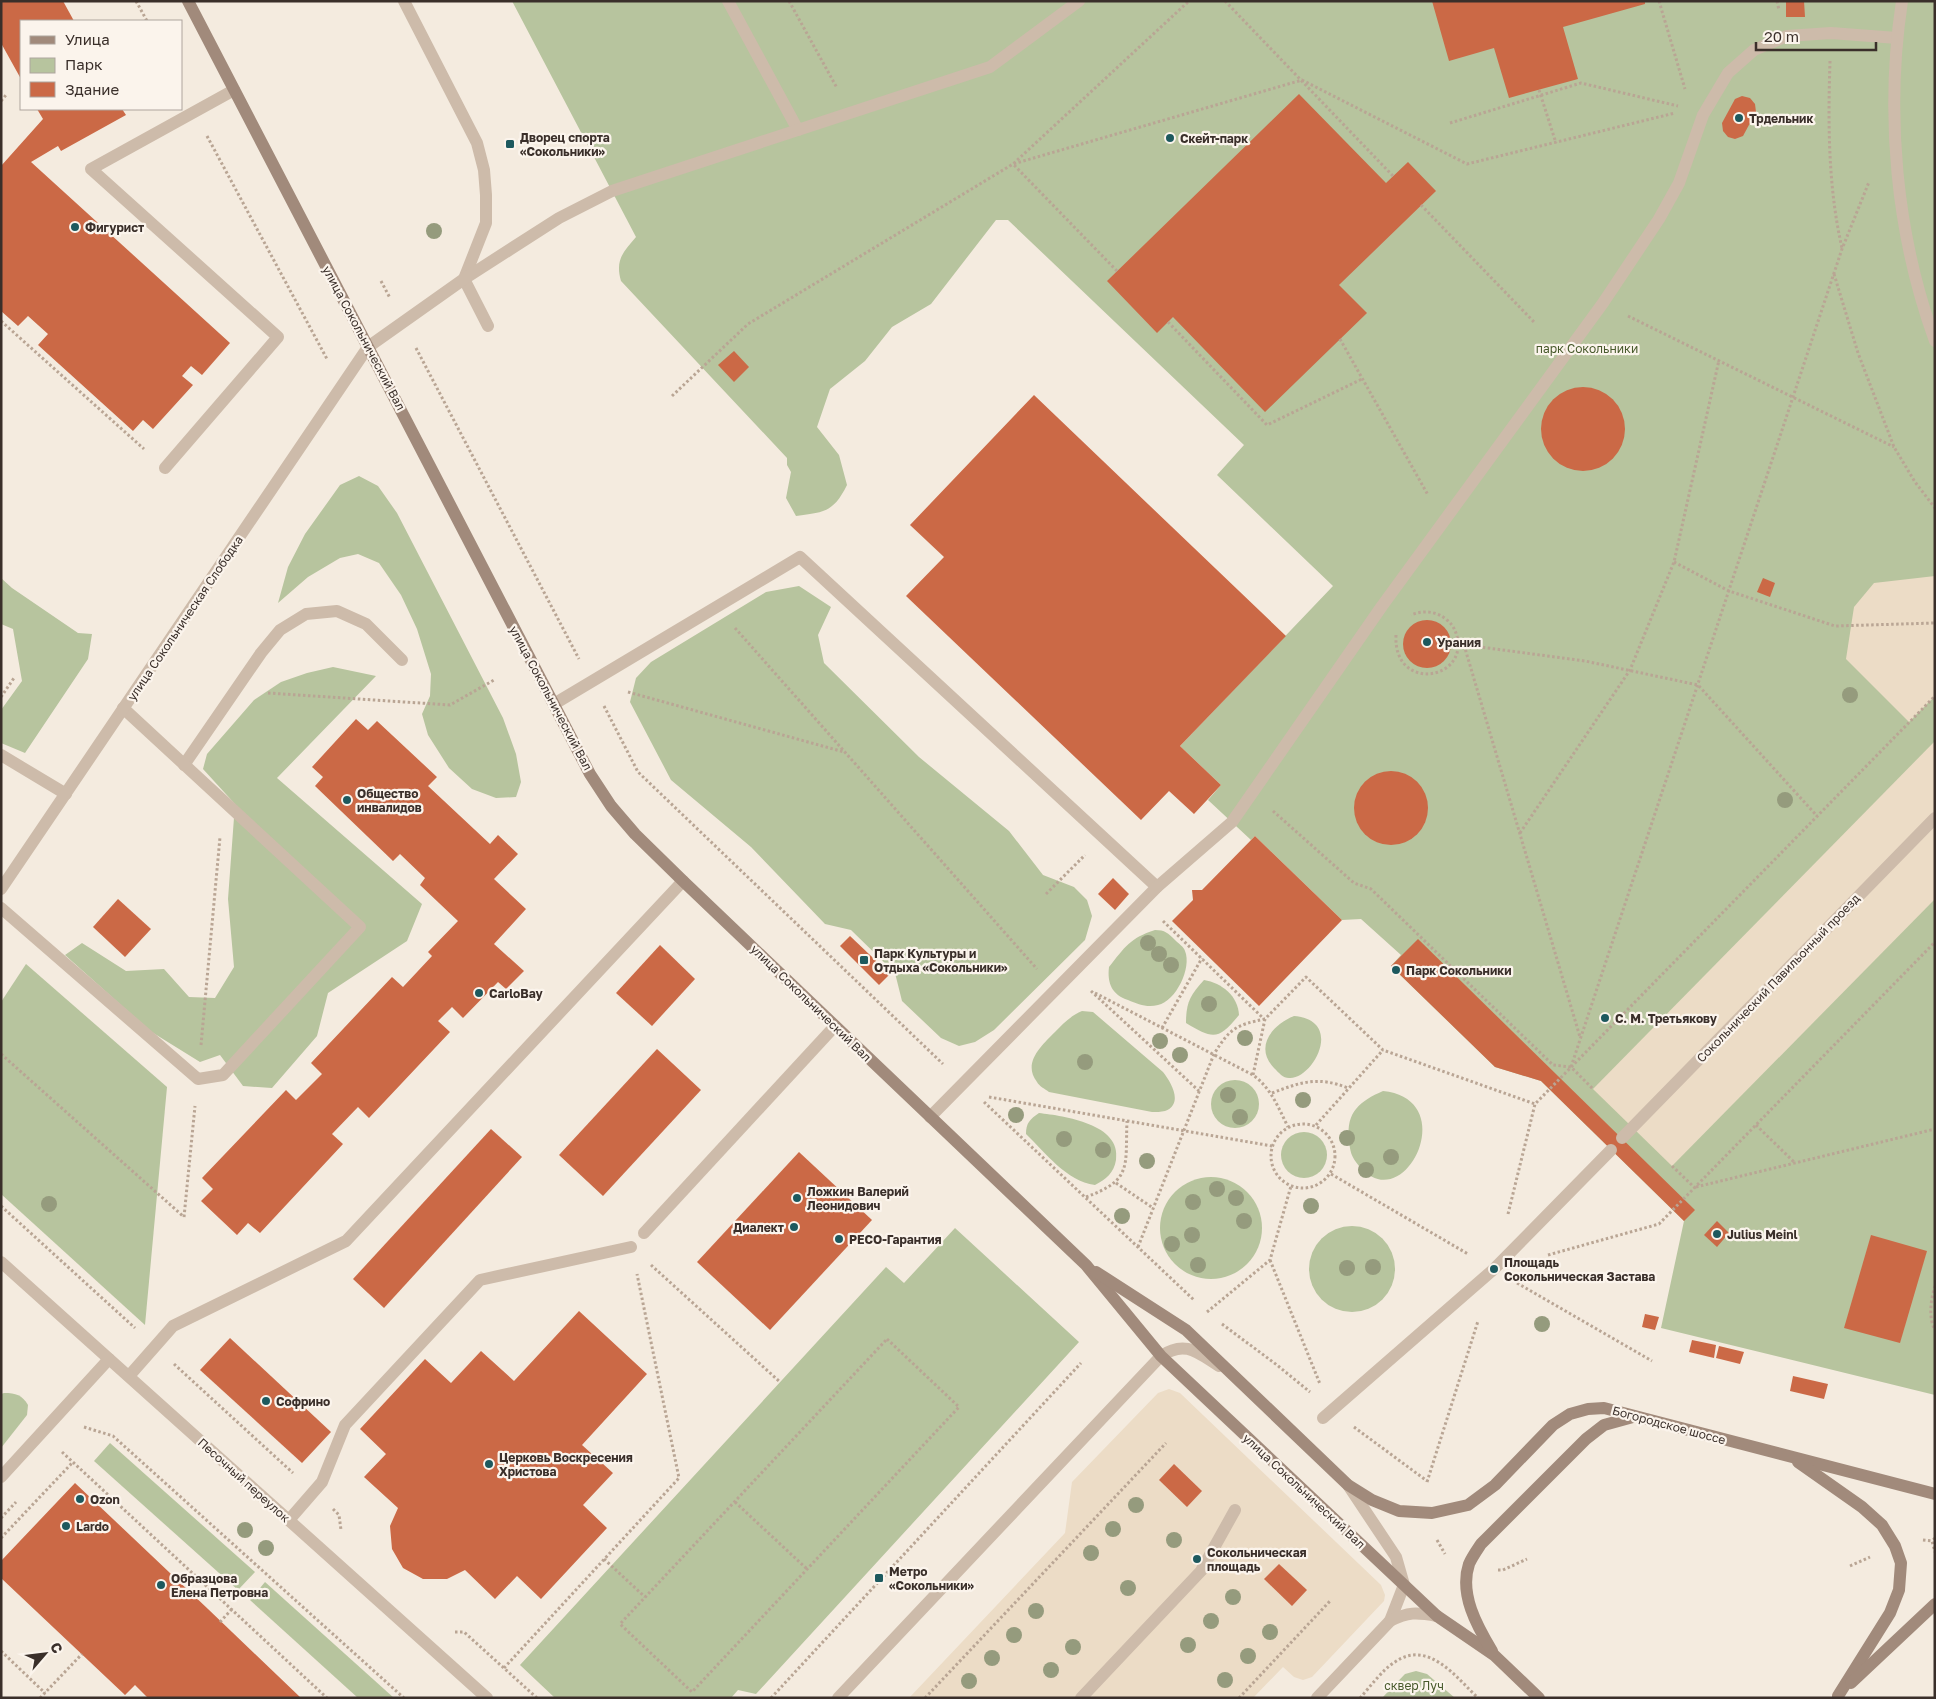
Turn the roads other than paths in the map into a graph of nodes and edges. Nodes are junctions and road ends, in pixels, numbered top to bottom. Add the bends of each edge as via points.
1 (188, 1) edge
2 (404, 1) edge
3 (728, 1) edge
4 (1080, 1) edge
5 (1902, 1) edge
6 (1897, 38) junction
7 (234, 90) junction
8 (798, 130) junction
9 (464, 280) junction
10 (488, 326) dead end
11 (1935, 340) edge
12 (368, 347) junction
13 (165, 468) road end
14 (402, 660) dead end
15 (554, 704) junction
16 (124, 708) junction
17 (1, 754) edge
18 (184, 764) junction
19 (66, 794) junction
20 (1935, 818) edge
21 (683, 881) junction
22 (1157, 887) junction
23 (1, 889) edge
24 (1, 908) edge
25 (835, 1026) junction
26 (930, 1117) junction
27 (1622, 1138) dead end
28 (1611, 1150) dead end
29 (644, 1233) dead end
30 (631, 1247) road end
31 (1, 1262) edge
32 (1086, 1265) junction
33 (1161, 1356) junction
34 (110, 1359) junction
35 (129, 1376) junction
36 (1234, 1376) junction
37 (1327, 1414) road end
38 (1636, 1416) junction
39 (1307, 1445) joint
40 (1792, 1457) junction
41 (1, 1477) edge
42 (1348, 1485) junction
43 (1935, 1494) edge
44 (1235, 1510) dead end
45 (289, 1520) junction
46 (1404, 1585) junction
47 (1935, 1604) edge
48 (1436, 1616) junction
49 (1390, 1621) junction
50 (1494, 1655) junction
51 (1837, 1697) edge
52 (487, 1698) edge
53 (838, 1698) edge
54 (1082, 1698) edge
55 (1318, 1698) edge
56 (1540, 1698) edge

1 - 7 main road, улица Сокольнический Вал
2 - 9 street via 478,143 484,170 486,223
3 - 8 street
4 - 8 street via 990,67
5 - 6 street
6 - 11 street via 1894,121 1902,216 1923,310
6 - 22 street via 1831,33 1787,36 1754,50 1728,73 1703,115 1678,183 1659,219 1603,303 1382,606 1232,822
7 - 12 main road, улица Сокольнический Вал
7 - 13 street via 91,169 278,337
8 - 9 street via 612,191 559,218
9 - 10 street
9 - 12 street
12 - 15 main road, улица Сокольнический Вал
12 - 16 street, улица Сокольническая Слободка
14 - 18 street via 366,624 337,611 306,614 280,630 260,654
15 - 21 main road, улица Сокольнический Вал via 590,774 611,806
15 - 22 street via 800,557
16 - 18 street
16 - 19 street, улица Сокольническая Слободка
17 - 19 street
18 - 24 street via 360,927 223,1075 198,1079
19 - 23 street, улица Сокольническая Слободка
20 - 27 street, Сокольнический Павильонный проезд
21 - 25 main road, улица Сокольнический Вал
21 - 35 street via 346,1241 173,1326
22 - 26 street
25 - 26 main road, улица Сокольнический Вал
25 - 29 street
26 - 32 main road, улица Сокольнический Вал
28 - 37 street via 1494,1269
30 - 45 street via 480,1280 345,1425 322,1482
31 - 34 street, Песочный переулок
32 - 33 main road, улица Сокольнический Вал
32 - 36 main road, улица Сокольнический Вал via 1186,1330
33 - 36 street via 1182,1347 1198,1352
33 - 46 main road, улица Сокольнический Вал
33 - 53 street
34 - 35 street, Песочный переулок
34 - 41 street
35 - 45 street, Песочный переулок
36 - 39 main road, улица Сокольнический Вал
38 - 40 main road, Богородское шоссе
38 - 42 main road, Богородское шоссе via 1604,1408 1570,1414 1553,1425 1486,1493 1468,1505 1452,1510 1432,1513 1399,1510 1372,1500
38 - 50 main road via 1604,1425 1586,1439 1481,1544 1473,1556 1466,1583 1469,1604
39 - 42 main road, Богородское шоссе
40 - 43 main road, Богородское шоссе
40 - 51 main road via 1882,1525 1901,1563 1899,1590 1890,1613
42 - 46 street via 1396,1557
44 - 54 street via 1201,1571
45 - 52 street, Песочный переулок
46 - 48 main road, улица Сокольнический Вал
46 - 49 street
47 - 51 main road
48 - 49 street via 1405,1613
48 - 50 main road, улица Сокольнический Вал
49 - 55 street
50 - 56 main road, улица Сокольнический Вал

